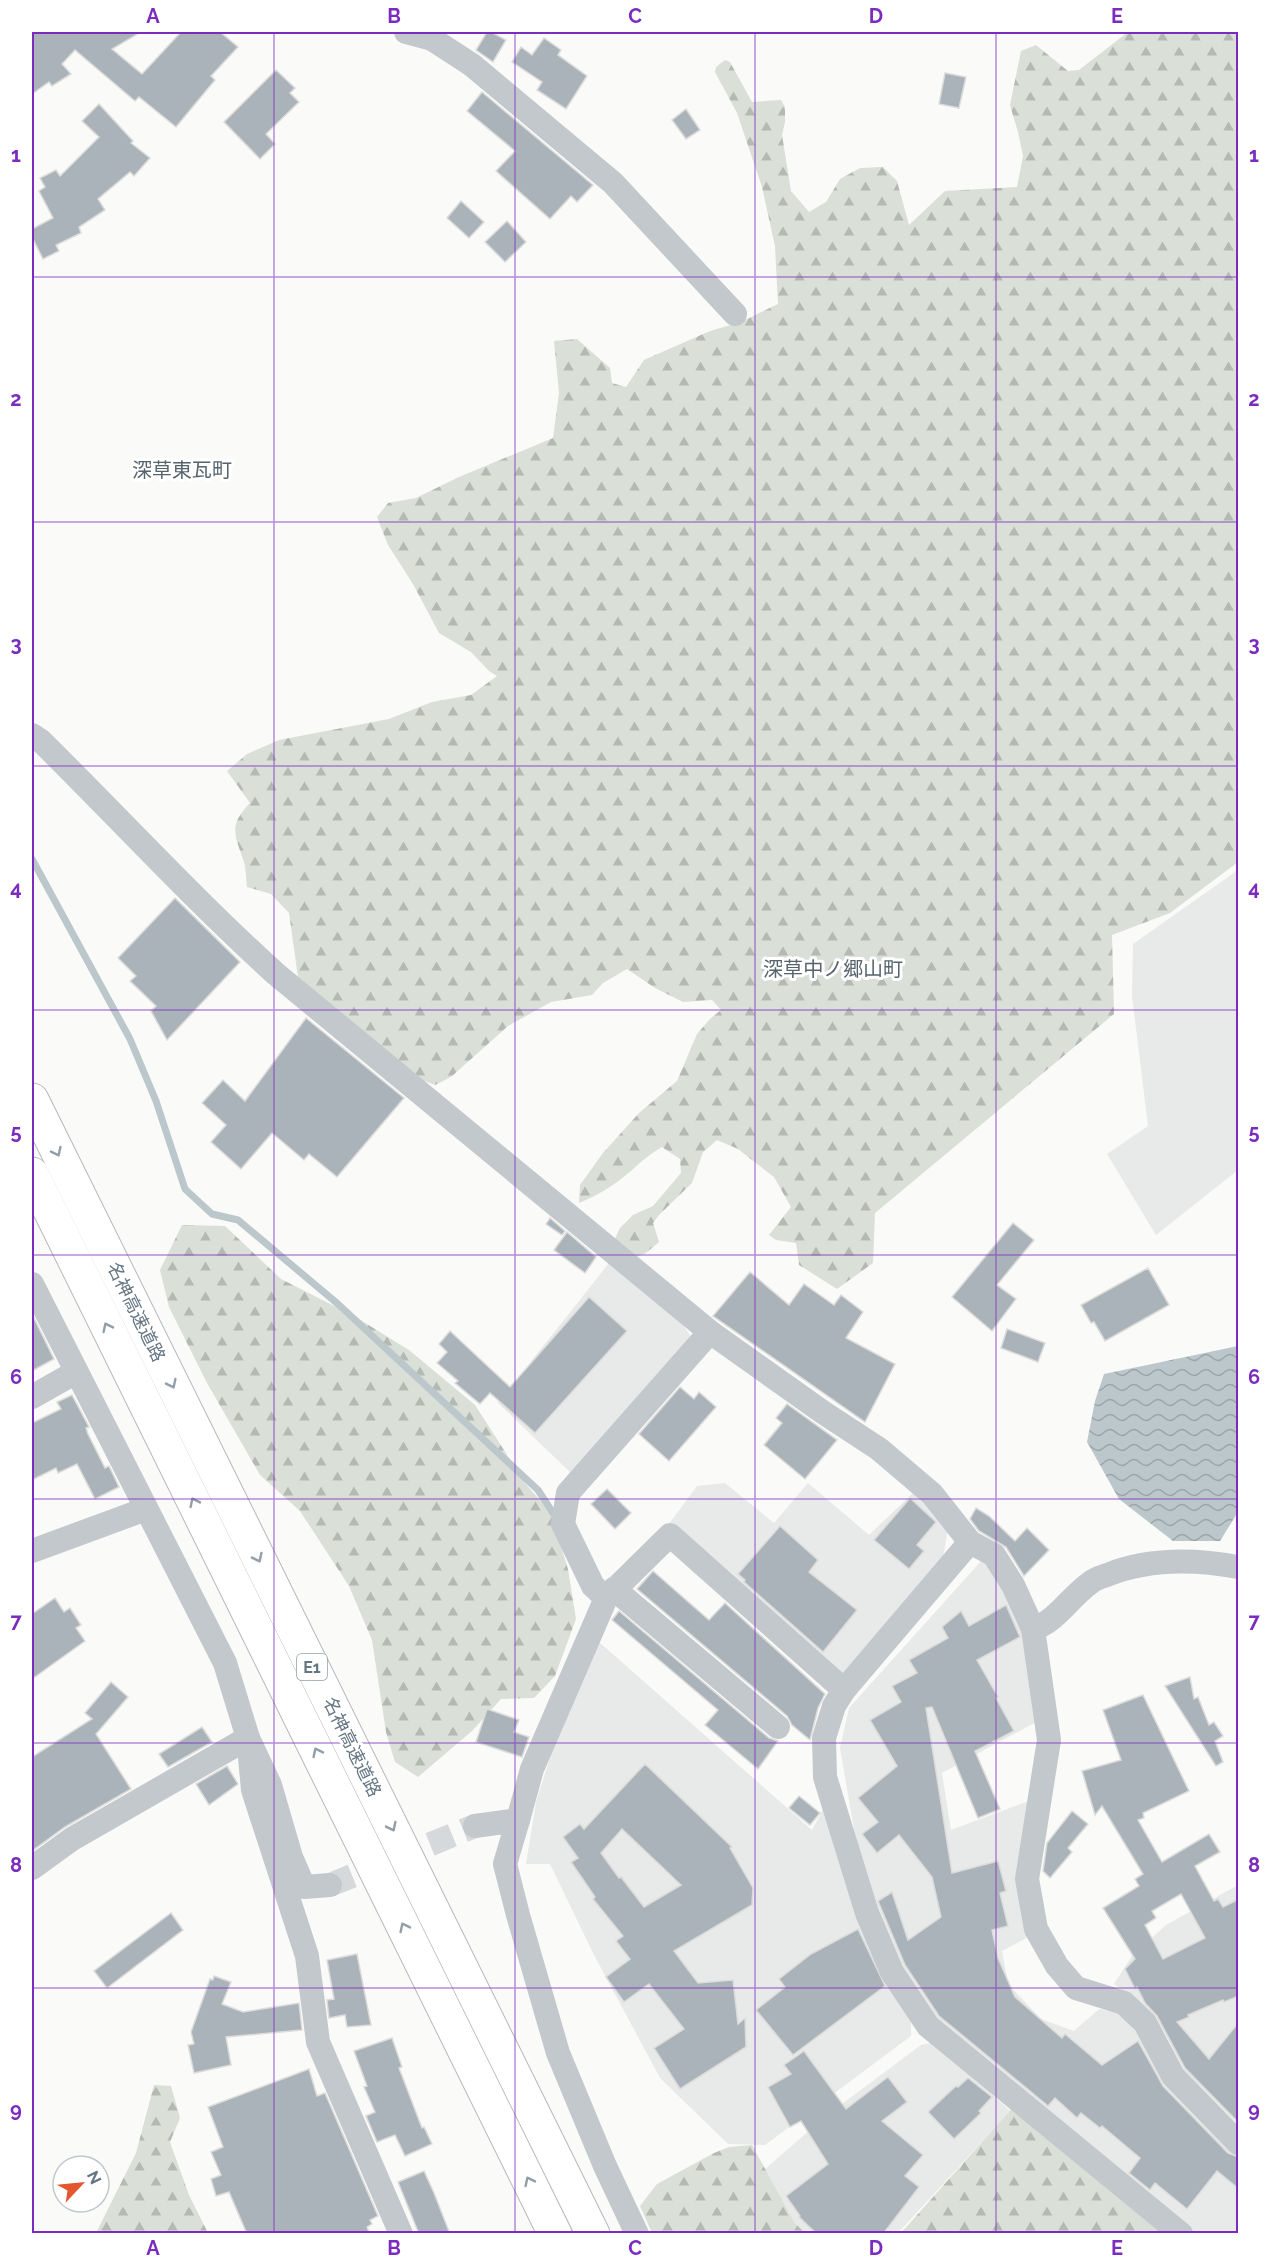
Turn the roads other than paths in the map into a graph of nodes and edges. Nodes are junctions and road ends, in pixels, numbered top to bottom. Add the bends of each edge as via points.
1 (406, 32) edge
2 (735, 314) dead end
3 (32, 735) edge
4 (32, 1100) edge
5 (32, 1174) edge
6 (32, 1284) edge
7 (710, 1332) junction
8 (76, 1372) junction
9 (32, 1397) edge
10 (146, 1509) junction
11 (970, 1542) junction
12 (32, 1551) edge
13 (1239, 1567) edge
14 (610, 1594) junction
15 (1033, 1629) junction
16 (844, 1690) junction
17 (778, 1727) dead end
18 (248, 1738) junction
19 (519, 1820) junction
20 (475, 1826) tunnel mouth
21 (32, 1868) edge
22 (330, 1885) tunnel mouth
23 (1239, 2143) edge
24 (401, 2234) edge
25 (555, 2234) edge
26 (592, 2234) edge
27 (637, 2234) edge
28 (1181, 2234) edge

1 - 2 street via 432,39 472,65 613,183
3 - 7 street via 276,974
4 -> 26 highway, 名神高速道路 / E1
25 -> 5 highway, 名神高速道路 / E1
6 - 8 street
7 - 11 street via 879,1449 932,1494
7 - 14 street via 568,1493 563,1524 593,1586
8 - 9 street
8 - 10 street
10 - 12 street
10 - 18 street via 225,1663
11 - 15 street via 994,1555
11 - 16 street
13 - 15 street via 1173,1561 1130,1565 1091,1581 1045,1626
14 - 16 street via 670,1535
14 - 17 street
14 - 19 street via 532,1769
15 - 23 street via 1049,1740 1028,1879 1036,1929 1057,1966 1076,1988 1124,2003 1145,2023 1173,2076
16 - 28 street via 834,1706 824,1738 825,1777 867,1913 892,1972 928,2026
18 - 21 street via 72,1839
18 - 22 street via 270,1785 304,1887
18 - 24 street via 253,1790 308,1956 318,2042
19 - 20 street
19 - 27 street via 505,1864 518,1916 558,2053

